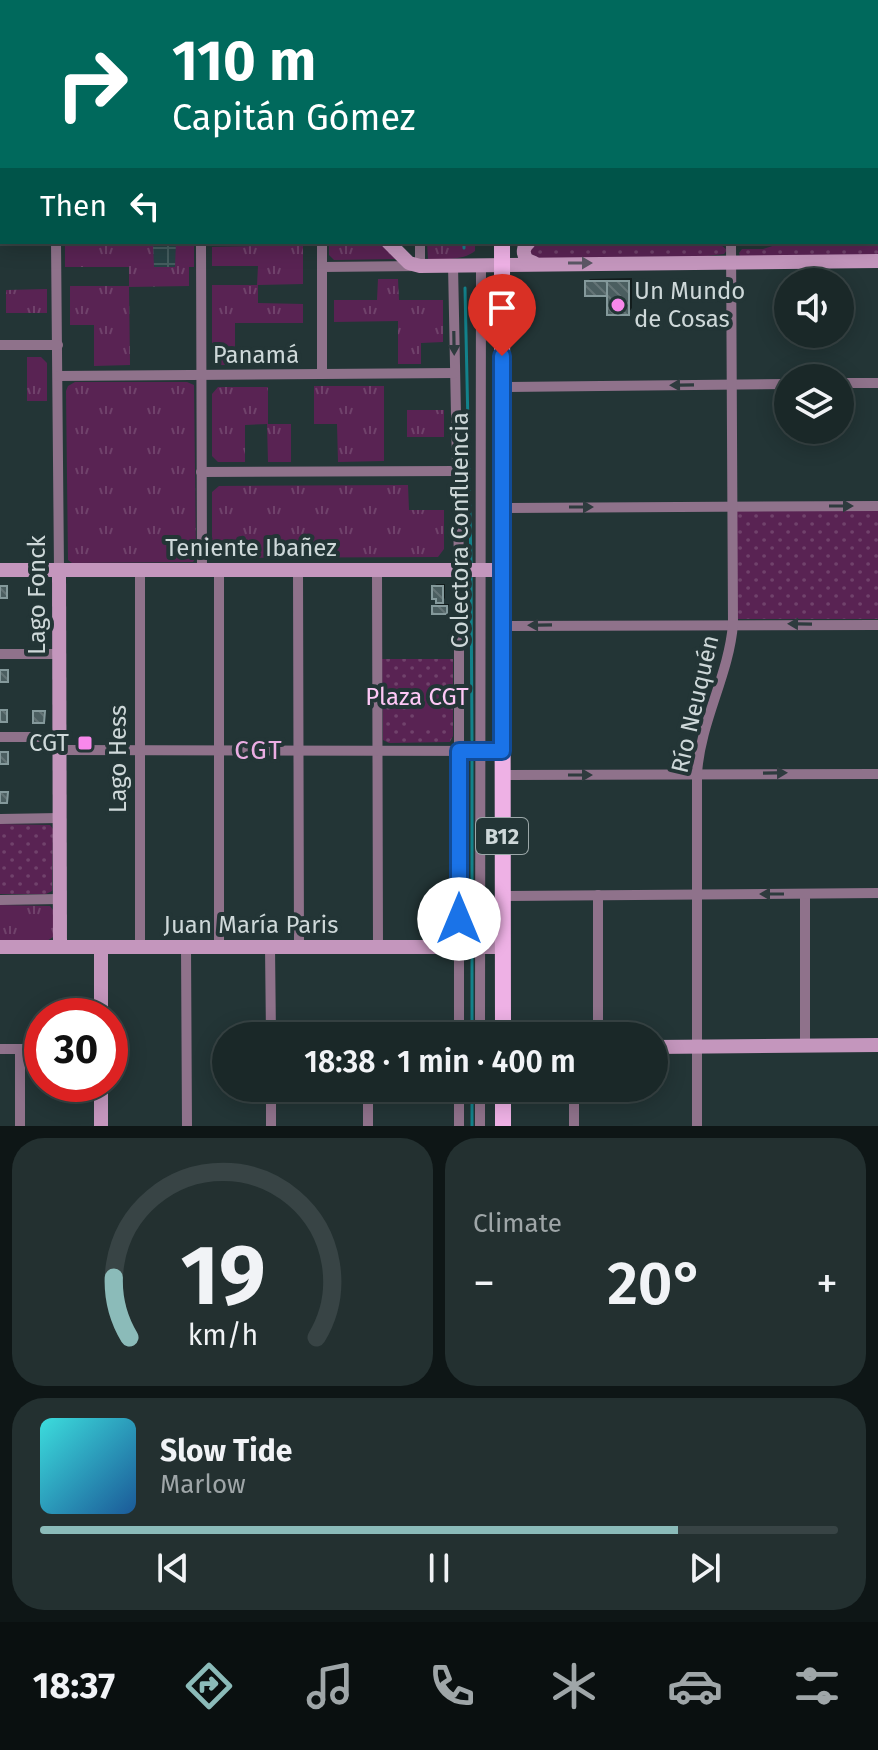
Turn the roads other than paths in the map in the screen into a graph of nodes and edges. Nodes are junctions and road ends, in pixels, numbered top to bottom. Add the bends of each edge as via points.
1 (56, 244) edge
2 (201, 244) edge
3 (322, 244) edge
4 (390, 244) edge
5 (420, 244) edge
6 (502, 244) edge
7 (527, 244) edge
8 (731, 244) edge
9 (878, 261) edge
10 (732, 262) junction
11 (534, 263) junction
12 (481, 264) junction
13 (502, 264) junction
14 (453, 265) junction
15 (420, 266) junction
16 (322, 267) junction
17 (0, 345) edge
18 (58, 345) junction
19 (455, 373) junction
20 (322, 374) junction
21 (201, 375) junction
22 (58, 376) junction
23 (854, 383) edge
24 (878, 383) edge
25 (732, 384) junction
26 (774, 384) edge
27 (503, 387) junction
28 (457, 471) junction
29 (201, 472) junction
30 (732, 506) junction
31 (878, 506) edge
32 (503, 508) junction
33 (459, 569) junction
34 (479, 569) junction
35 (0, 570) edge
36 (59, 570) junction
37 (140, 570) junction
38 (202, 570) junction
39 (219, 570) junction
40 (298, 570) junction
41 (377, 570) junction
42 (502, 570) junction
43 (733, 624) junction
44 (878, 625) edge
45 (502, 626) junction
46 (0, 654) edge
47 (59, 654) junction
48 (0, 737) edge
49 (59, 744) junction
50 (140, 750) junction
51 (219, 750) junction
52 (299, 750) junction
53 (377, 750) junction
54 (459, 751) junction
55 (480, 751) junction
56 (502, 751) junction
57 (697, 774) junction
58 (878, 774) edge
59 (502, 775) junction
60 (60, 818) junction
61 (0, 819) edge
62 (878, 893) edge
63 (697, 894) junction
64 (805, 894) junction
65 (598, 895) junction
66 (502, 896) junction
67 (60, 899) junction
68 (0, 900) edge
69 (0, 947) edge
70 (60, 947) junction
71 (101, 947) junction
72 (140, 947) junction
73 (186, 947) junction
74 (219, 947) junction
75 (270, 947) junction
76 (299, 947) junction
77 (378, 947) junction
78 (459, 947) junction
79 (480, 947) junction
80 (502, 947) junction
81 (101, 998) edge
82 (271, 1022) edge
83 (459, 1022) edge
84 (480, 1022) edge
85 (503, 1022) edge
86 (598, 1022) edge
87 (878, 1045) edge
88 (697, 1046) junction
89 (805, 1046) junction
90 (668, 1047) edge
91 (0, 1049) edge
92 (20, 1049) junction
93 (24, 1049) edge
94 (101, 1102) edge
95 (271, 1102) edge
96 (368, 1102) edge
97 (459, 1102) edge
98 (480, 1102) edge
99 (503, 1102) edge
100 (574, 1102) edge
101 (20, 1126) edge
102 (101, 1126) edge
103 (187, 1126) edge
104 (271, 1126) edge
105 (368, 1126) edge
106 (459, 1126) edge
107 (480, 1126) edge
108 (503, 1126) edge
109 (574, 1126) edge
110 (697, 1126) edge

1 - 18 street, Lago Fonck
2 - 21 street
3 - 16 street
4 - 15 street via 409,263
5 - 15 street
6 - 13 main road, B12
7 - 11 street via 523,253
8 - 10 street, Río Neuquén
9 - 10 street
11 -> 10 street
10 - 25 street, Río Neuquén
11 - 13 street
12 - 13 street
12 - 14 street
12 - 34 street, Colectora Confluencia
13 - 27 main road, B12
14 - 15 street
14 -> 19 street
15 - 16 street
16 - 20 street
17 - 18 street
18 - 22 street, Lago Fonck
19 - 20 street, Panamá
19 - 28 street
20 - 21 street, Panamá
21 - 22 street, Panamá
21 - 29 street
22 - 36 street, Lago Fonck
23 - 24 street
25 - 26 street
25 -> 27 street
25 - 30 street, Río Neuquén
27 - 32 main road, B12
28 - 29 street
28 - 33 street
29 - 38 street
30 -> 31 street
32 -> 30 street
30 - 43 street, Río Neuquén
32 - 42 main road, B12
33 - 34 street, Teniente Ibañez
33 - 41 street, Teniente Ibañez
33 - 54 street
34 - 42 street, Teniente Ibañez
34 - 55 street, Colectora Confluencia
35 - 36 street, Teniente Ibañez
36 - 37 street, Teniente Ibañez
36 - 47 street, Lago Fonck
37 - 38 street, Teniente Ibañez
37 - 50 street, Lago Hess
38 - 39 street, Teniente Ibañez
39 - 40 street, Teniente Ibañez
39 - 51 street
40 - 41 street, Teniente Ibañez
40 - 52 street
41 - 53 street
42 - 45 main road, B12
44 -> 43 street
43 -> 45 street
43 - 57 street, Río Neuquén
45 - 56 main road, B12
46 - 47 street
47 - 49 street, Lago Fonck
48 - 49 street
49 - 50 street
49 - 60 street, Lago Fonck
50 - 51 street
50 - 72 street, Lago Hess
51 - 52 street
51 - 74 street
52 - 53 street
52 - 76 street
53 - 54 street
53 - 77 street
54 - 55 street
54 - 78 street
55 - 56 street
55 - 79 street, Colectora Confluencia
56 - 59 main road, B12
57 -> 58 street
59 -> 57 street
57 - 63 street, Río Neuquén
59 - 66 main road, B12
60 - 61 street
60 - 67 street, Lago Fonck
62 - 64 street
64 -> 63 street
63 - 65 street
63 - 88 street, Río Neuquén
64 - 89 street
65 - 66 street
65 - 86 street
66 - 80 main road, B12
67 - 68 street
67 - 70 street, Lago Fonck
69 - 70 street, Juan María Paris
70 - 71 street, Juan María Paris
71 - 72 street, Juan María Paris
71 - 81 street
72 - 73 street, Juan María Paris
73 - 74 street, Juan María Paris
73 - 103 street
74 - 75 street, Juan María Paris
75 - 76 street, Juan María Paris
75 - 82 street
76 - 77 street, Juan María Paris
77 - 78 street, Juan María Paris
78 - 79 street, Juan María Paris
78 - 83 street
79 - 80 street, Juan María Paris
79 - 84 street, Colectora Confluencia
80 - 85 main road, B12
87 - 89 street
88 - 89 street
88 - 90 street
88 - 110 street, Río Neuquén
91 - 92 street
92 - 93 street
92 - 101 street
94 - 102 street
95 - 104 street
96 - 105 street
97 - 106 street
98 - 107 street
99 - 108 main road
100 - 109 street

